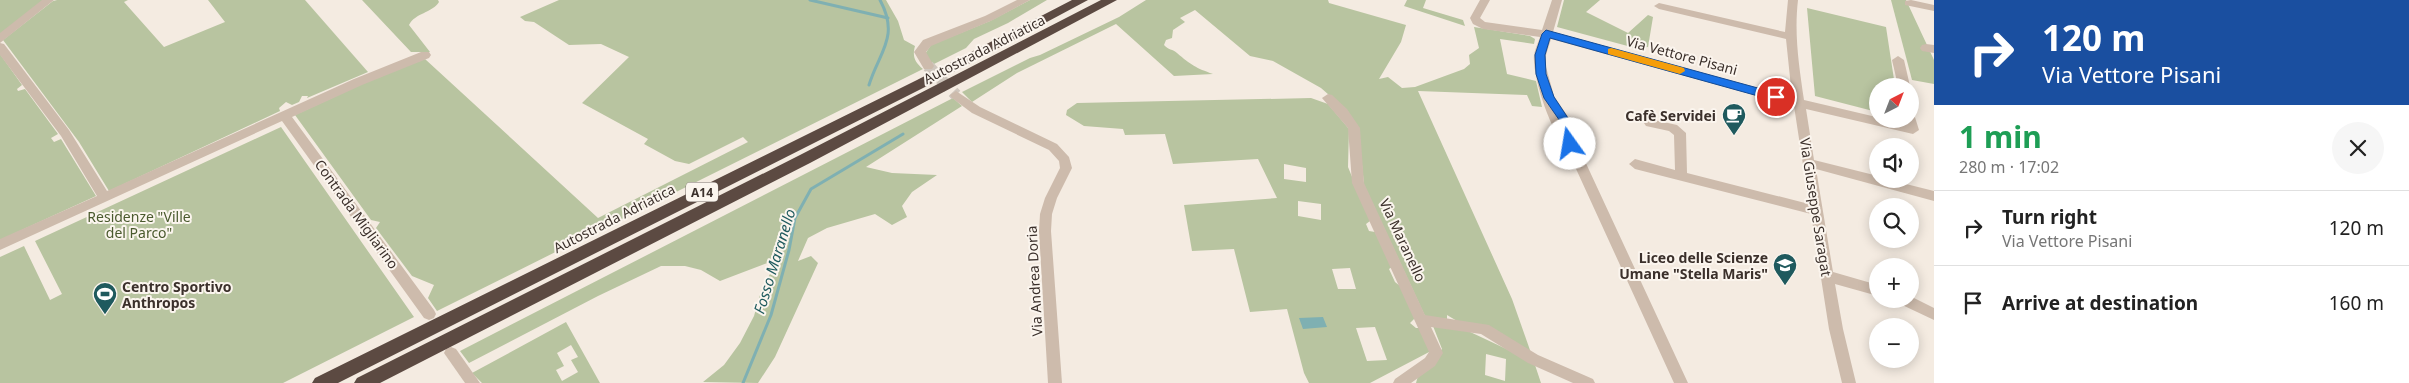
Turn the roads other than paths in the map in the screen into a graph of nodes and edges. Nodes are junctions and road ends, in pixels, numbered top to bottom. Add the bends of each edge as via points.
1 (50, 0) edge
2 (1025, 0) edge
3 (1082, 0) edge
4 (1111, 0) edge
5 (1485, 0) edge
6 (1557, 0) edge
7 (1794, 0) edge
8 (1908, 3) dead end
9 (1659, 6) dead end
10 (1934, 8) edge
11 (1546, 34) junction
12 (1791, 37) junction
13 (0, 39) edge
14 (0, 47) edge
15 (425, 55) dead end
16 (1898, 60) dead end
17 (928, 66) tunnel mouth
18 (1902, 78) edge
19 (956, 95) tunnel mouth
20 (1328, 98) dead end
21 (1799, 103) junction
22 (284, 115) junction
23 (1869, 120) edge
24 (1650, 123) dead end
25 (1809, 162) junction
26 (1635, 164) dead end
27 (1681, 176) junction
28 (1934, 196) edge
29 (104, 197) junction
30 (1817, 211) junction
31 (0, 245) edge
32 (1828, 276) junction
33 (1869, 288) edge
34 (1919, 307) edge
35 (429, 314) dead end
36 (1934, 314) edge
37 (1422, 320) junction
38 (451, 353) dead end
39 (469, 379) edge
40 (321, 383) edge
41 (363, 383) edge
42 (1055, 383) edge
43 (1400, 383) edge
44 (1588, 383) edge
45 (1681, 383) edge
46 (1849, 383) edge

1 - 13 street
2 - 17 street via 927,43 920,52
3 - 40 highway, Autostrada Adriatica / A14
4 - 41 highway, Autostrada Adriatica / A14
5 - 11 street, Via Vettore Pisani via 1475,18 1478,23
6 - 11 street
7 - 12 street, Via Giuseppe Saragat
8 - 10 street
9 - 12 street
11 - 21 street, Via Vettore Pisani
11 - 45 street via 1540,68 1557,127 1570,144
12 - 21 street, Via Giuseppe Saragat
14 - 29 street via 65,134
15 - 22 street
16 - 18 street
19 - 42 street, Via Andrea Doria via 976,110 1053,147 1065,160 1066,168 1046,214
20 - 37 street, Via Maranello via 1354,129 1358,183
21 - 23 street, Via Vettore Pisani
21 - 25 street, Via Giuseppe Saragat
22 - 29 street
22 - 35 street, Contrada Migliarino
24 - 27 street via 1673,128 1680,133
25 - 28 street
25 - 30 street, Via Giuseppe Saragat
26 - 27 street
27 - 30 street
29 - 31 street
30 - 32 street, Via Giuseppe Saragat
32 - 33 street
32 - 46 street, Via Giuseppe Saragat via 1840,351
34 - 36 street
37 - 43 street, Via Maranello via 1436,353 1430,362
37 - 44 street via 1484,329 1533,359
38 - 39 street

